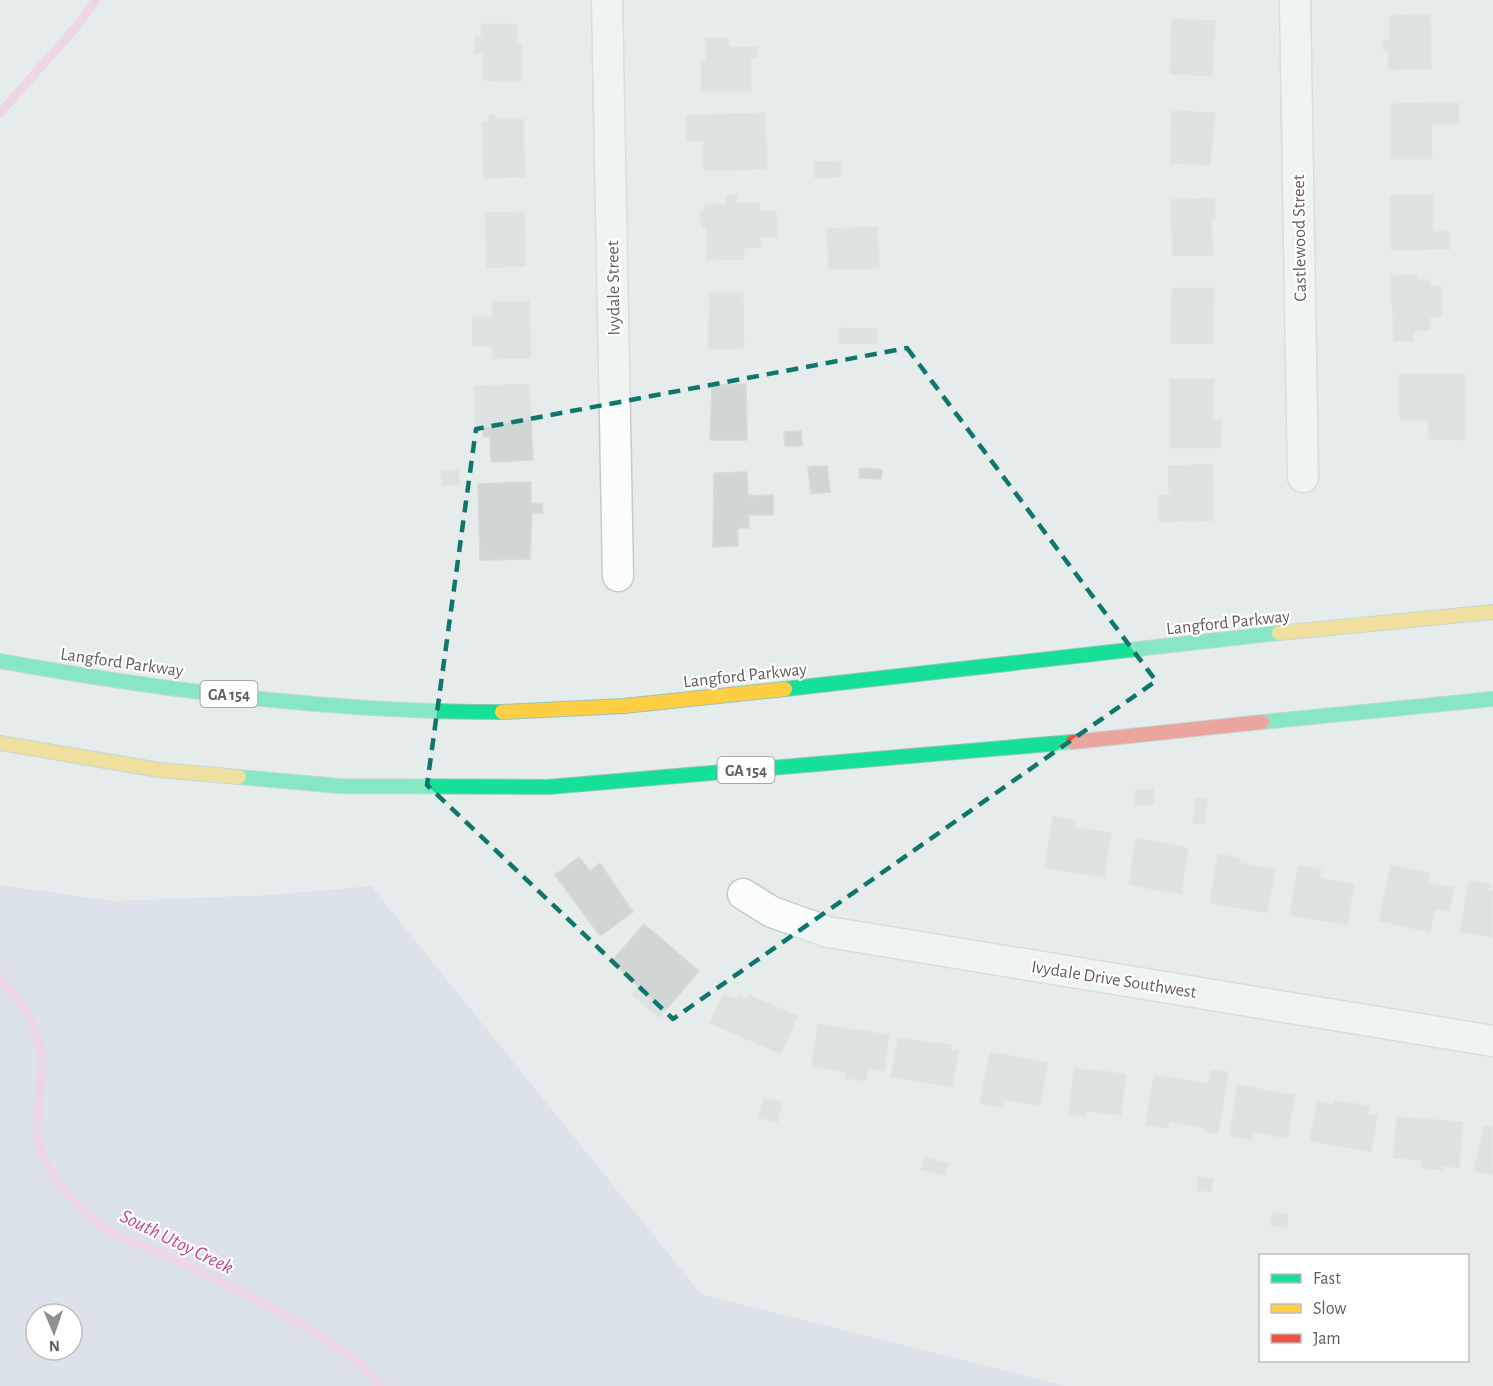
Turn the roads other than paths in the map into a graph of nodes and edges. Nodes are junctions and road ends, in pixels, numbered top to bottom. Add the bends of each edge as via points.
1 (607, 0) edge
2 (1295, 0) edge
3 (1303, 477) dead end
4 (618, 576) dead end
5 (1493, 612) edge
6 (0, 661) edge
7 (1493, 699) edge
8 (0, 743) edge
9 (743, 894) dead end
10 (1493, 1041) edge

1 - 4 street, Ivydale Street
2 - 3 street, Castlewood Street
5 - 6 highway, Langford Parkway / GA 154 via 735,695 582,708 460,712 347,708 94,678
7 - 8 highway, GA 154 via 1049,744 548,787 339,786 159,770
9 - 10 street, Ivydale Drive Southwest via 772,912 828,932

